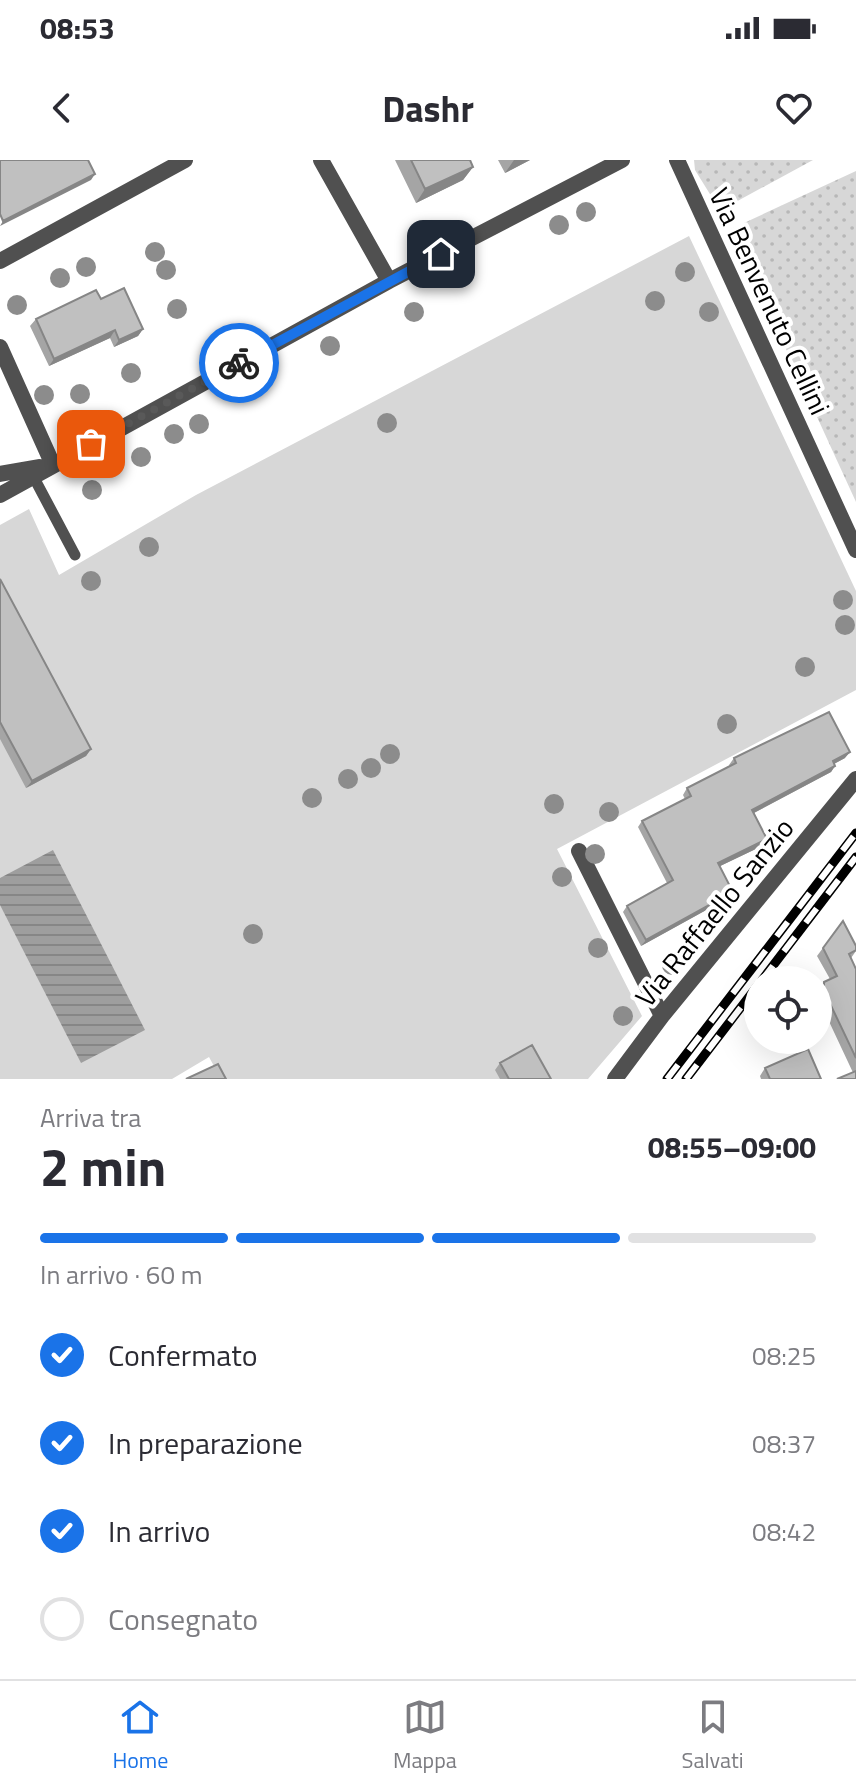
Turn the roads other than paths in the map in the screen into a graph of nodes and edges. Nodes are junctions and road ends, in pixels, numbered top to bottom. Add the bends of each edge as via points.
1 (185, 160) edge
2 (321, 160) edge
3 (622, 160) edge
4 (677, 160) edge
5 (0, 261) edge
6 (389, 281) junction
7 (0, 347) edge
8 (53, 465) junction
9 (32, 473) junction
10 (0, 474) edge
11 (0, 495) edge
12 (856, 550) edge
13 (75, 555) dead end
14 (856, 779) edge
15 (579, 851) dead end
16 (662, 1016) junction
17 (615, 1079) edge

1 - 5 street
2 - 6 street
3 - 6 street
4 - 12 street, Via Benvenuto Cellini
6 - 8 street
7 - 8 street
8 - 9 street
9 - 10 street
9 - 11 street
9 - 13 lane
14 - 16 street, Via Raffaello Sanzio
15 - 16 street
16 - 17 street, Via Raffaello Sanzio

